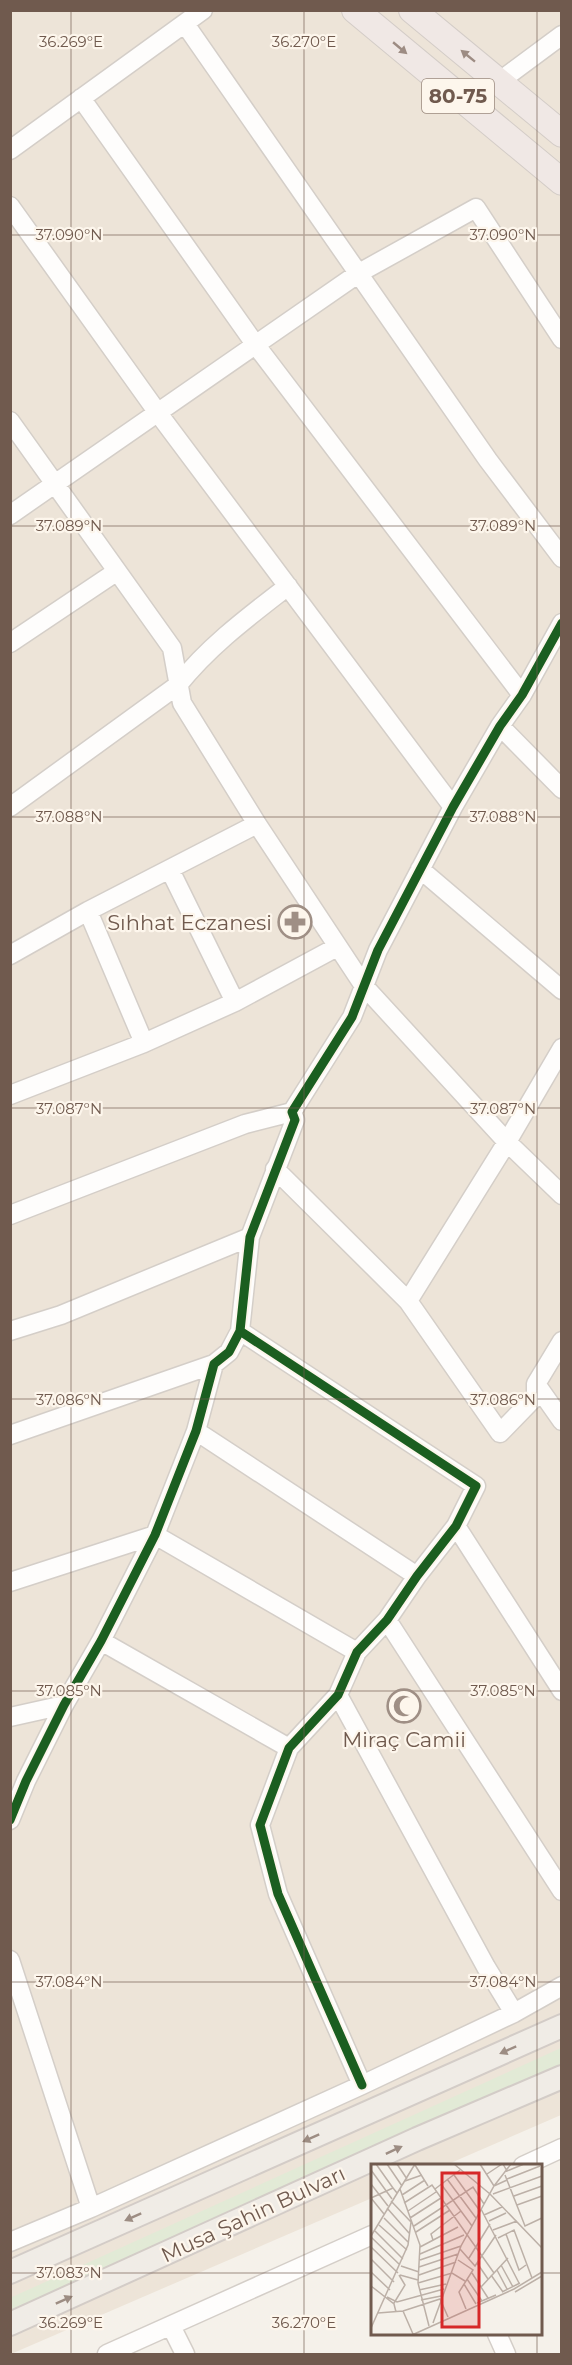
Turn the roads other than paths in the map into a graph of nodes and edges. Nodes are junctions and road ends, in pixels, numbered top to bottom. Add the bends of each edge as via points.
1 (203, 10) edge
2 (355, 10) edge
3 (412, 10) edge
4 (185, 24) junction
5 (561, 35) edge
6 (500, 81) junction
7 (81, 98) junction
8 (561, 134) edge
9 (10, 150) edge
10 (561, 182) edge
11 (10, 206) edge
12 (359, 273) junction
13 (561, 339) edge
14 (255, 344) junction
15 (158, 412) junction
16 (10, 421) edge
17 (55, 486) junction
18 (10, 515) edge
19 (561, 558) edge
20 (116, 572) junction
21 (288, 586) junction
22 (561, 623) edge
23 (10, 643) edge
24 (178, 685) junction
25 (522, 695) junction
26 (500, 726) junction
27 (561, 789) edge
28 (10, 807) edge
29 (453, 807) junction
30 (257, 824) junction
31 (420, 869) junction
32 (170, 870) junction
33 (88, 911) junction
34 (337, 947) junction
35 (10, 954) edge
36 (364, 986) junction
37 (561, 990) edge
38 (235, 1002) junction
39 (144, 1042) junction
40 (561, 1048) edge
41 (11, 1094) edge
42 (292, 1112) junction
43 (507, 1142) junction
44 (275, 1169) junction
45 (561, 1195) edge
46 (10, 1215) edge
47 (250, 1237) junction
48 (408, 1301) junction
49 (10, 1331) edge
50 (240, 1331) junction
51 (561, 1341) edge
52 (214, 1364) junction
53 (536, 1384) junction
54 (561, 1421) edge
55 (196, 1431) junction
56 (10, 1435) edge
57 (456, 1526) junction
58 (155, 1535) junction
59 (417, 1576) junction
60 (10, 1582) edge
61 (387, 1620) junction
62 (101, 1641) junction
63 (357, 1652) junction
64 (561, 1691) edge
65 (338, 1695) junction
66 (64, 1705) junction
67 (10, 1717) edge
68 (289, 1748) junction
69 (18, 1781) edge
70 (10, 1820) edge
71 (561, 1891) edge
72 (10, 1960) edge
73 (561, 1986) edge
74 (514, 2013) junction
75 (561, 2026) edge
76 (561, 2077) edge
77 (362, 2085) junction
78 (561, 2148) edge
79 (527, 2164) edge
80 (91, 2208) junction
81 (371, 2235) edge
82 (10, 2242) edge
83 (10, 2272) edge
84 (10, 2324) edge
85 (171, 2326) junction
86 (497, 2335) edge
87 (107, 2355) edge
88 (184, 2355) edge
89 (506, 2355) edge

1 - 4 street
2 -> 10 highway, 80-75
6 -> 3 highway, 80-75
4 - 7 street
4 - 12 street
5 - 6 street
6 - 8 highway, 80-75
7 - 9 street
7 - 14 street
11 - 15 street
12 - 13 street via 476,208
12 - 14 street
12 - 19 street
14 - 15 street
14 - 25 street
15 - 17 street
15 - 21 street
16 - 17 street
17 - 18 street
17 - 20 street
20 - 23 street
20 - 24 street via 172,648
21 - 24 street via 224,636
21 - 29 street
22 - 25 street
24 - 28 street
24 - 30 street via 182,703
25 - 26 street
26 - 27 street
26 - 29 street
29 - 31 street
30 - 32 street
30 - 34 street
31 - 36 street
31 - 37 street
32 - 33 street
32 - 38 street
33 - 35 street
33 - 39 street
34 - 36 street
34 - 38 street
36 - 42 street via 352,1017
36 - 43 street
38 - 39 street
39 - 41 street
40 - 43 street
42 - 44 street via 295,1120
42 - 46 street via 245,1124
43 - 45 street
43 - 48 street
44 - 47 street
44 - 48 street
47 - 49 street via 61,1315
47 - 50 street
48 - 53 street via 501,1433 536,1396
50 - 52 street via 229,1352
50 - 57 street via 476,1486
51 - 53 street
52 - 55 street
52 - 56 street
53 - 54 street
55 - 58 street
55 - 59 street
57 - 59 street
57 - 64 street
58 - 60 street
58 - 62 street
58 - 63 street
59 - 61 street
61 - 63 street
61 - 71 street
62 - 66 street
62 - 68 street
63 - 65 street
65 - 68 street
65 - 74 street
66 - 67 street
66 - 69 street
68 - 77 street via 260,1825 278,1894
69 - 70 street
72 - 80 street
73 - 74 street
74 - 77 street
75 -> 83 main road
84 -> 76 main road, Musa Şahin Bulvarı
77 - 80 street
78 - 79 street
80 - 82 street
81 - 85 street
85 - 87 street
85 - 88 street
86 - 89 street

